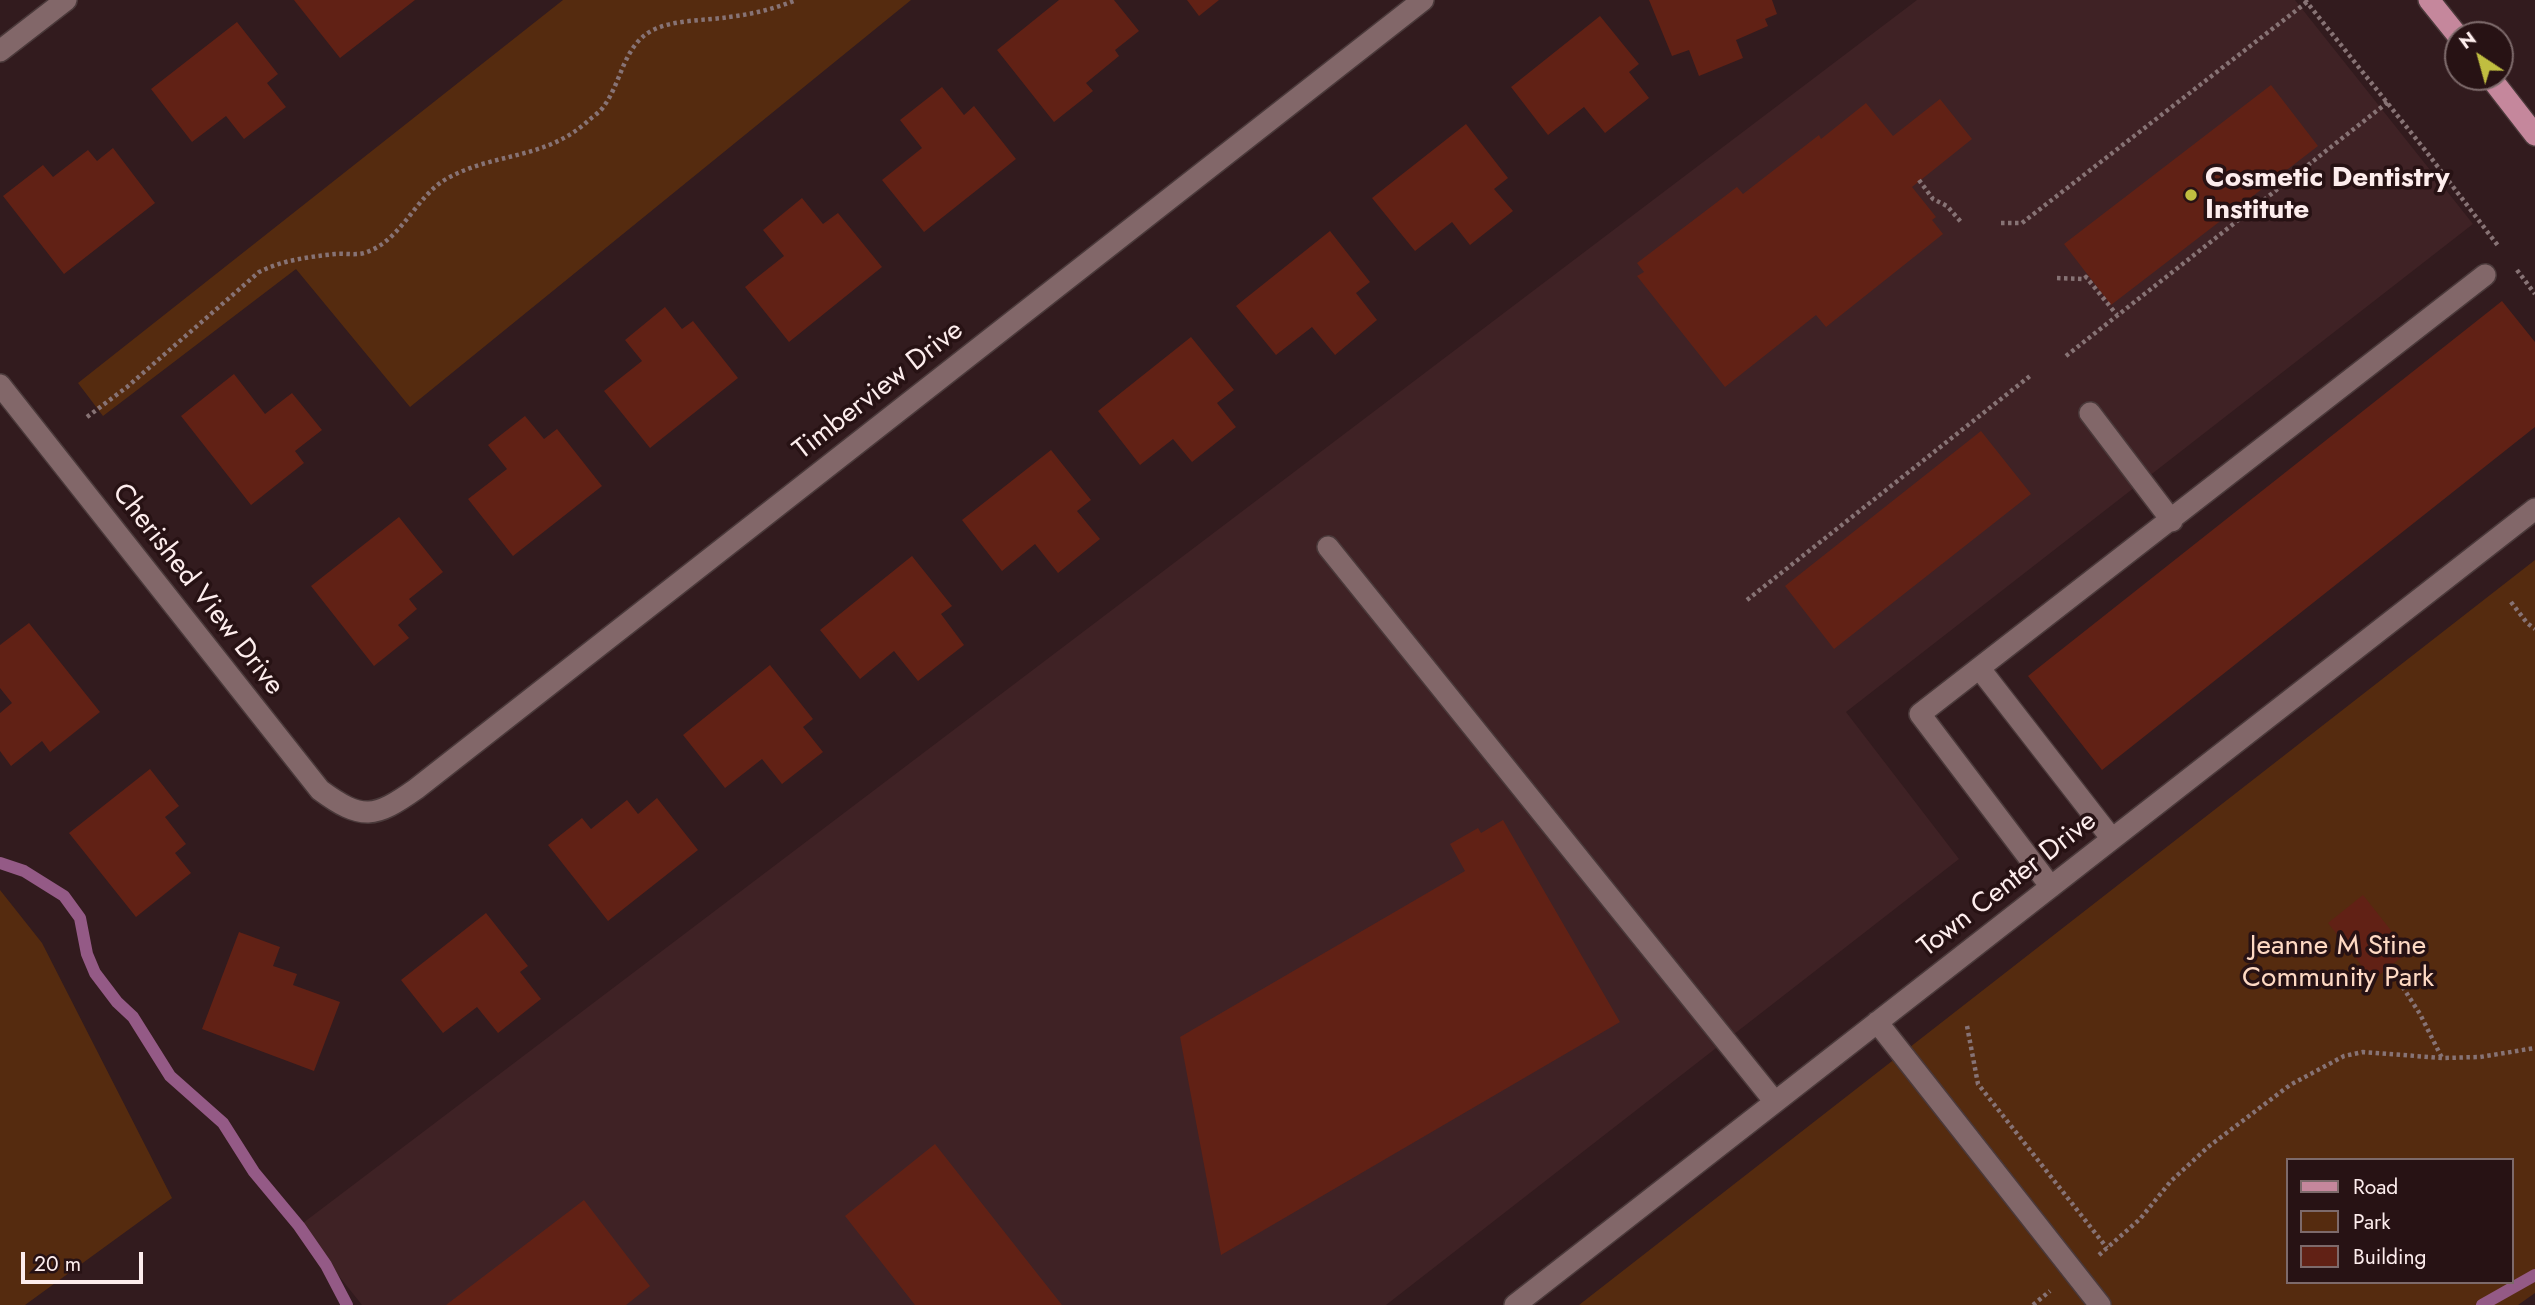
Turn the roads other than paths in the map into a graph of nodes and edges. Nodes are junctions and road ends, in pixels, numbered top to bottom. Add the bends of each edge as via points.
1 (66, 0) edge
2 (1423, 0) edge
3 (2430, 0) edge
4 (2446, 21) edge
5 (0, 51) edge
6 (2501, 91) edge
7 (2535, 135) edge
8 (2485, 275) dead end
9 (0, 385) edge
10 (2090, 413) dead end
11 (2535, 509) edge
12 (2172, 521) junction
13 (1328, 547) dead end
14 (1980, 669) junction
15 (363, 814) joint
16 (2112, 839) junction
17 (2051, 887) junction
18 (1877, 1022) junction
19 (1775, 1102) junction
20 (1515, 1305) edge
21 (2100, 1305) edge

1 - 5 street
2 - 15 street, Timberview Drive via 416,789 390,808
3 - 4 main road
6 - 7 main road
8 - 12 street
9 - 15 street, Cherished View Drive via 320,790
10 - 12 street
11 - 16 street, Town Center Drive
12 - 14 street
13 - 19 street
14 - 16 street
14 - 17 street via 1920,714
16 - 17 street, Town Center Drive
17 - 18 street, Town Center Drive
18 - 19 street, Town Center Drive
18 - 21 street
19 - 20 street, Town Center Drive

